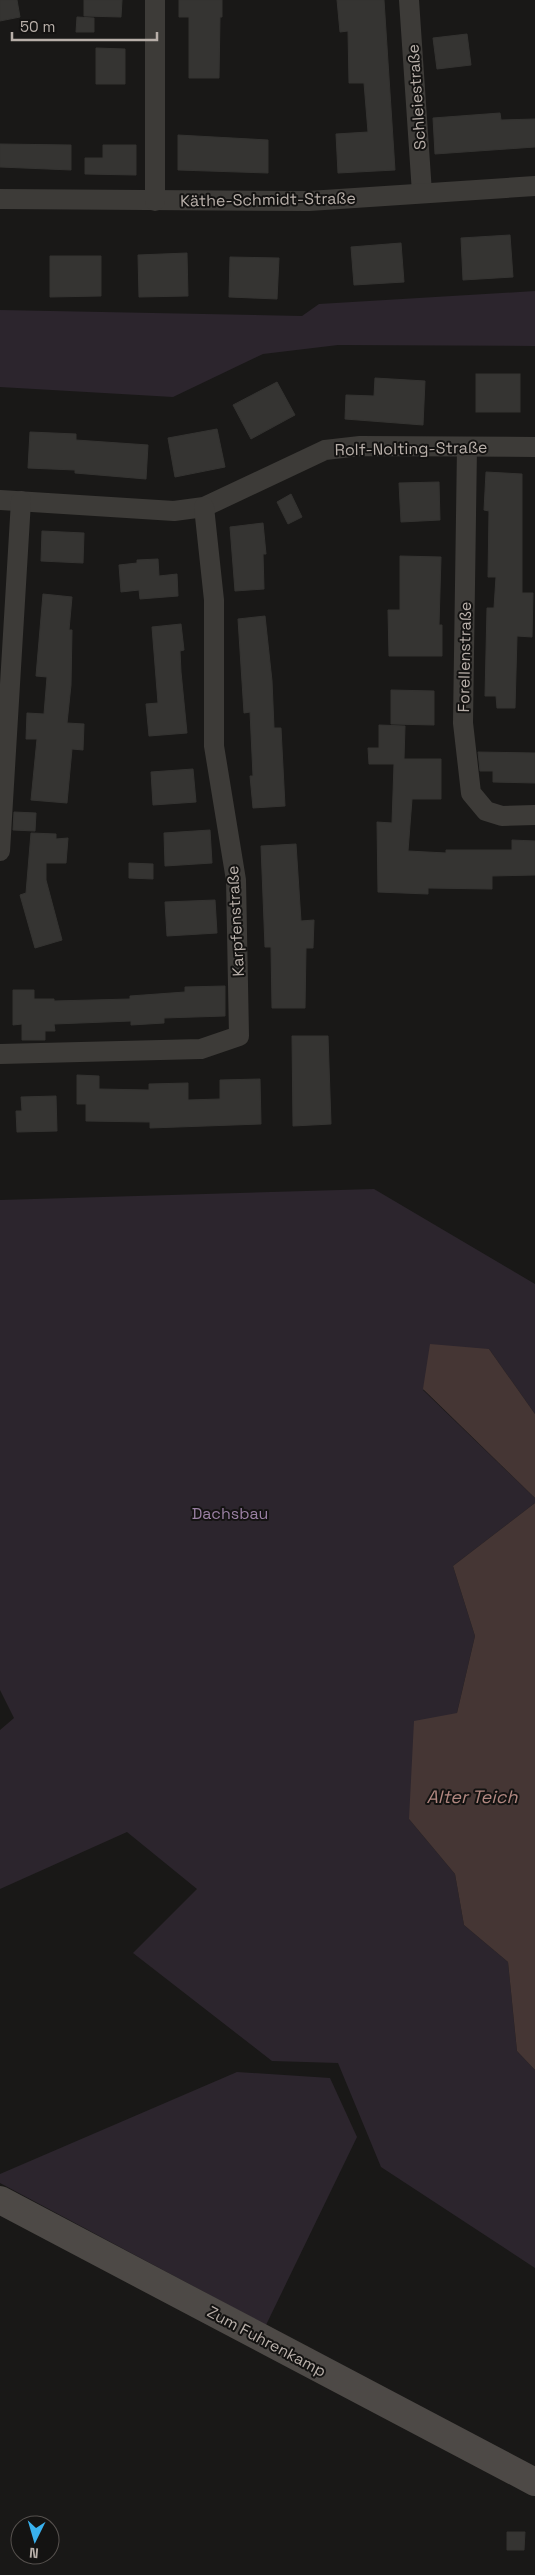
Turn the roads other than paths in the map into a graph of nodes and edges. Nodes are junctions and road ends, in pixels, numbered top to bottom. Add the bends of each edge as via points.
1 (155, 0) edge
2 (409, 0) edge
3 (535, 186) edge
4 (422, 193) junction
5 (0, 200) edge
6 (155, 201) junction
7 (467, 447) junction
8 (535, 447) edge
9 (0, 500) edge
10 (21, 501) junction
11 (204, 507) junction
12 (535, 815) edge
13 (0, 851) edge
14 (0, 1054) edge
15 (0, 2200) edge
16 (535, 2482) edge

1 - 6 street
2 - 4 street, Schleiestraße
3 - 4 street, Käthe-Schmidt-Straße
4 - 6 street, Käthe-Schmidt-Straße via 309,201
5 - 6 street, Käthe-Schmidt-Straße
7 - 8 street, Rolf-Nolting-Straße
7 - 11 street, Rolf-Nolting-Straße via 360,446 325,450
7 - 12 street, Forellenstraße via 463,723 471,793 486,811 502,816
9 - 10 street, Rolf-Nolting-Straße
10 - 11 street, Rolf-Nolting-Straße via 174,511
10 - 13 street
11 - 14 street, Karpfenstraße via 214,600 214,746 236,880 239,1036 201,1049
15 - 16 street, Zum Fuhrenkamp

